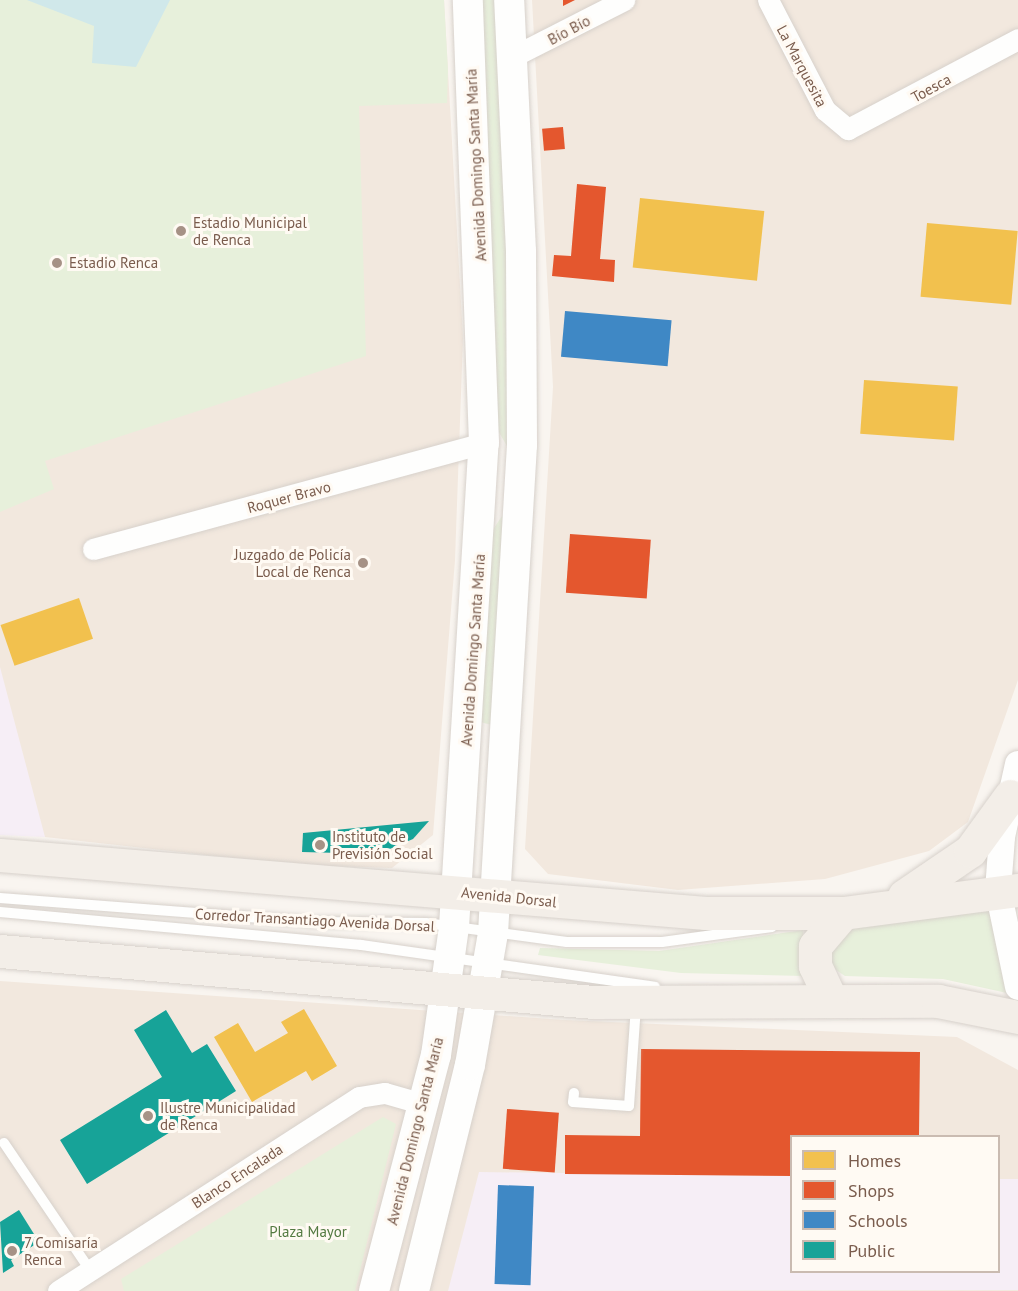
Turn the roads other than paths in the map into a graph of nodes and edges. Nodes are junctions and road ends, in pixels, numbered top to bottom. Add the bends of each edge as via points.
1 (468, 0) edge
2 (624, 0) edge
3 (768, 0) edge
4 (514, 6) edge
5 (1018, 39) edge
6 (512, 57) junction
7 (841, 128) joint
8 (484, 443) junction
9 (93, 549) dead end
10 (1018, 764) edge
11 (1010, 796) junction
12 (0, 855) edge
13 (1008, 890) edge
14 (456, 892) junction
15 (494, 897) junction
16 (0, 898) edge
17 (890, 905) junction
18 (0, 912) edge
19 (843, 913) junction
20 (452, 942) junction
21 (0, 951) edge
22 (489, 963) junction
23 (1018, 987) edge
24 (446, 989) junction
25 (741, 1000) junction
26 (831, 1000) junction
27 (636, 1003) junction
28 (1018, 1017) edge
29 (574, 1093) dead end
30 (423, 1104) junction
31 (4, 1143) dead end
32 (90, 1270) junction
33 (58, 1291) edge
34 (374, 1291) edge
35 (414, 1291) edge

1 - 8 main road, Avenida Domingo Santa María
2 - 6 street, Bío Bío
3 - 7 street, La Marquesita via 825,110
4 - 6 main road
5 - 7 street, Toesca via 868,123
6 - 15 main road via 522,445
8 - 9 street, Roquer Bravo
8 - 14 main road, Avenida Domingo Santa María
10 - 11 street
11 - 13 street
11 - 17 main road via 964,857
12 - 14 main road, Avenida Dorsal
13 - 17 main road, Avenida Dorsal
13 - 23 street
14 - 15 main road, Avenida Dorsal
14 - 20 main road, Avenida Domingo Santa María
15 - 19 main road, Avenida Dorsal via 706,913
15 - 22 main road
16 - 20 lane, Corredor Transantiago Avenida Dorsal via 254,919
17 - 19 main road, Avenida Dorsal
18 - 20 lane, Corredor Transantiago Avenida Dorsal
19 - 22 lane, Corredor Transantiago Avenida Dorsal via 662,942 567,942
19 - 26 main road via 815,946 814,966
20 - 22 lane, Corredor Transantiago Avenida Dorsal
20 - 22 lane, Corredor Transantiago Avenida Dorsal
20 - 24 main road, Avenida Domingo Santa María
21 - 24 main road
22 - 24 main road
22 - 25 lane, Corredor Transantiago Avenida Dorsal
22 - 27 main road
22 - 35 main road
24 - 30 main road, Avenida Domingo Santa María
25 - 26 main road
25 - 27 main road
26 - 28 main road via 938,1001
27 - 29 lane via 630,1106 573,1102
30 - 32 street, Blanco Encalada via 385,1093 359,1097
30 - 34 main road, Avenida Domingo Santa María
31 - 32 lane
32 - 33 street, Blanco Encalada

